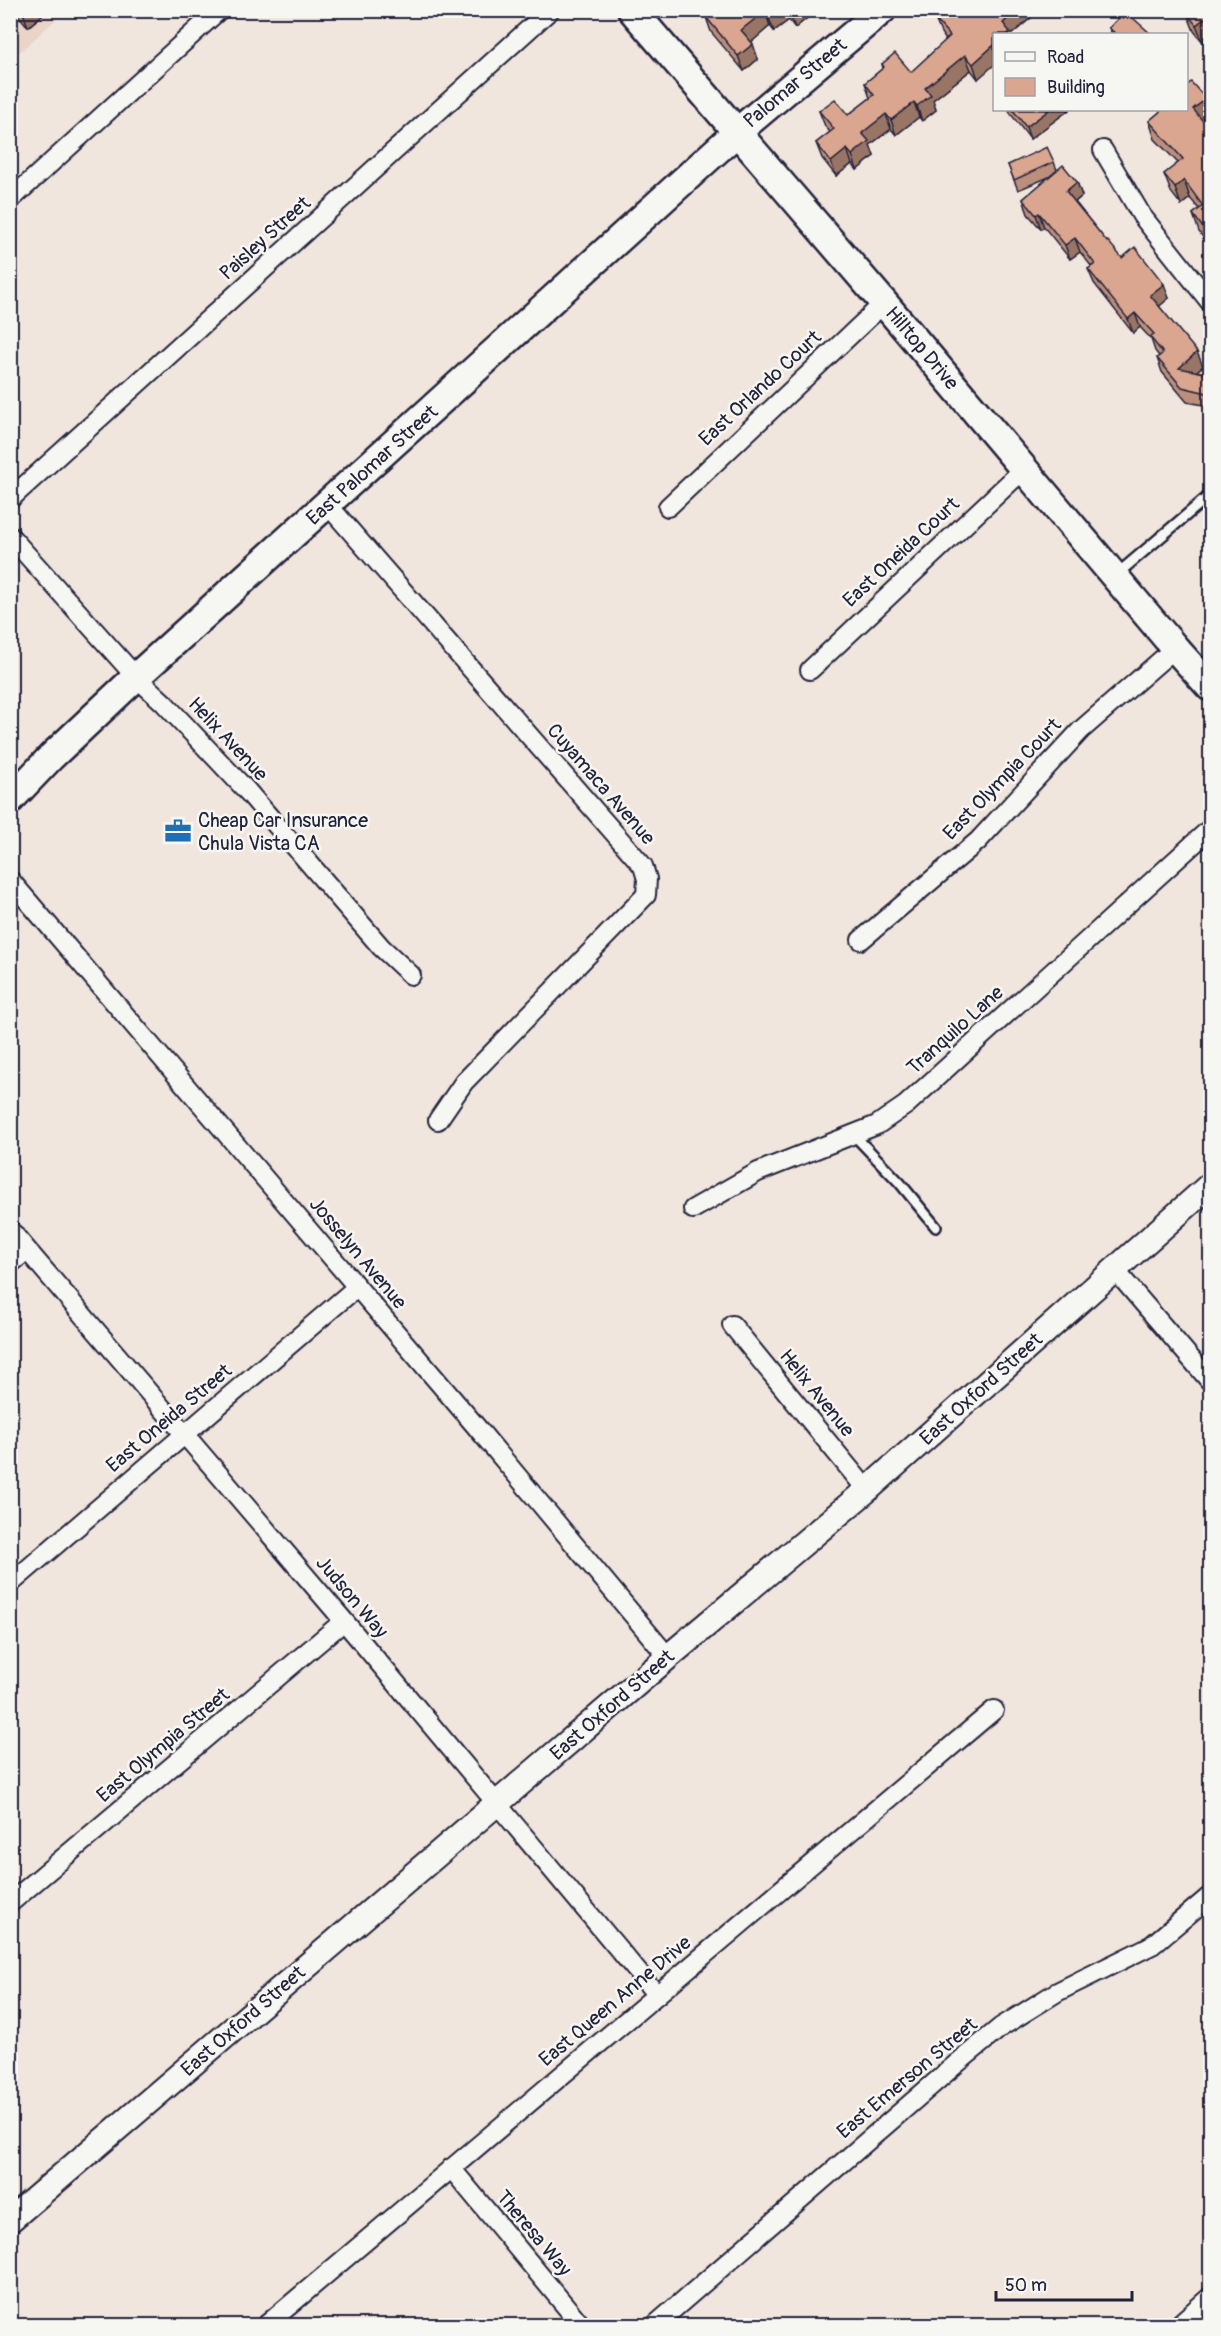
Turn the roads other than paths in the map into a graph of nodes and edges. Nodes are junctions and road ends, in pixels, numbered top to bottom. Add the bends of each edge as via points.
1 (219, 10) edge
2 (550, 10) edge
3 (632, 10) edge
4 (882, 10) edge
5 (736, 133) junction
6 (1102, 150) dead end
7 (10, 200) edge
8 (1210, 302) edge
9 (884, 303) junction
10 (1025, 468) junction
11 (1210, 495) edge
12 (10, 500) edge
13 (328, 505) junction
14 (668, 507) dead end
15 (10, 536) edge
16 (1115, 577) junction
17 (1175, 648) junction
18 (810, 670) dead end
19 (136, 678) junction
20 (1210, 687) edge
21 (10, 800) edge
22 (1210, 829) edge
23 (10, 880) edge
24 (861, 940) dead end
25 (411, 975) dead end
26 (438, 1120) dead end
27 (854, 1135) junction
28 (1210, 1185) edge
29 (693, 1209) dead end
30 (936, 1227) dead end
31 (10, 1230) edge
32 (27, 1250) junction
33 (10, 1264) edge
34 (1115, 1270) junction
35 (357, 1287) junction
36 (732, 1325) dead end
37 (1210, 1381) edge
38 (185, 1434) junction
39 (867, 1490) junction
40 (10, 1584) edge
41 (344, 1621) junction
42 (668, 1657) junction
43 (994, 1710) dead end
44 (497, 1804) junction
45 (1210, 1896) edge
46 (10, 1904) edge
47 (657, 1995) junction
48 (451, 2168) junction
49 (10, 2220) edge
50 (1210, 2297) edge
51 (265, 2325) edge
52 (582, 2325) edge
53 (654, 2325) edge
54 (1177, 2325) edge

1 - 7 street
2 - 12 street, Paisley Street
3 - 5 main road, Hilltop Drive
4 - 5 main road, Palomar Street
5 - 9 main road, Hilltop Drive
5 - 13 main road, East Palomar Street
6 - 8 street via 1142,216
9 - 10 main road, Hilltop Drive
9 - 14 street, East Orlando Court
10 - 16 main road, Hilltop Drive
10 - 18 street, East Oneida Court
11 - 16 lane
13 - 19 main road, East Palomar Street
13 - 26 street, Cuyamaca Avenue via 643,866 646,879 646,895 464,1082
15 - 19 street, Helix Avenue
16 - 17 main road, Hilltop Drive
17 - 20 main road, Hilltop Drive
17 - 24 street, East Olympia Court via 1081,730 978,841
19 - 21 main road, East Palomar Street
19 - 25 street, Helix Avenue via 248,792
22 - 27 street, Tranquilo Lane via 906,1105
23 - 35 street, Josselyn Avenue
27 - 29 street, Tranquilo Lane via 758,1172
27 - 30 lane
28 - 34 street, East Oxford Street
31 - 32 street, Judson Way
32 - 33 street
32 - 38 street, Judson Way
34 - 37 street
34 - 39 street, East Oxford Street
35 - 38 street, East Oneida Street
35 - 42 street, Josselyn Avenue
36 - 39 street, Helix Avenue
38 - 40 street, East Oneida Street
38 - 41 street, Judson Way
39 - 42 street, East Oxford Street
41 - 44 street, Judson Way
41 - 46 street, East Olympia Street
42 - 44 street, East Oxford Street
43 - 47 street, East Queen Anne Drive
44 - 47 street, Judson Way
44 - 49 street, East Oxford Street
45 - 53 street, East Emerson Street via 1152,1945 1057,1992 1001,2027
47 - 48 street, East Queen Anne Drive
48 - 51 street, East Queen Anne Drive
48 - 52 street, Theresa Way
50 - 54 street

